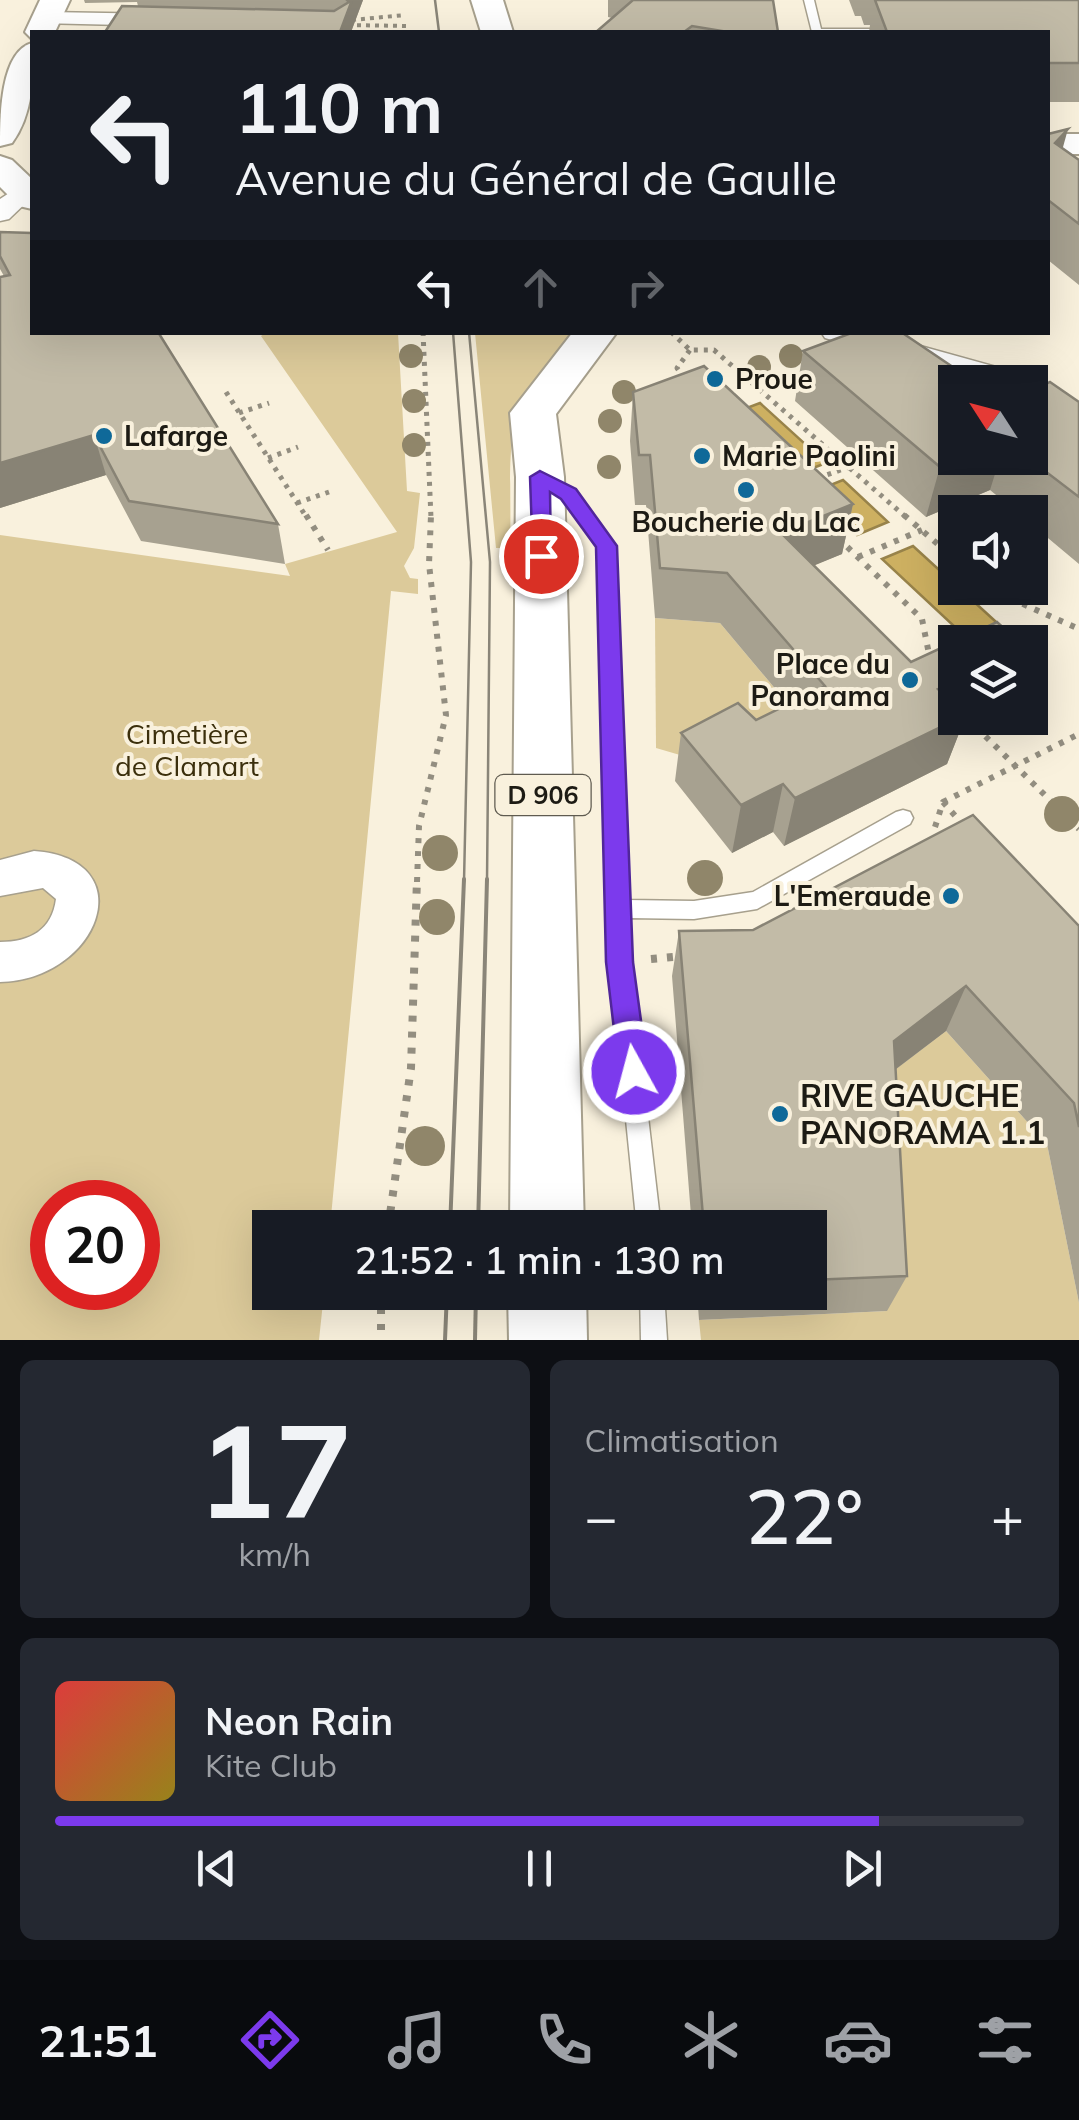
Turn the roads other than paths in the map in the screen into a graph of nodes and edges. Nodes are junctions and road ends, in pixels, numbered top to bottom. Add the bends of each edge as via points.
1 (479, 0) edge
2 (487, 0) edge
3 (809, 0) edge
4 (47, 17) edge
5 (184, 21) edge
6 (481, 30) edge
7 (496, 30) edge
8 (816, 30) edge
9 (30, 57) edge
10 (0, 136) edge
11 (1050, 144) edge
12 (1079, 144) edge
13 (630, 335) edge
14 (844, 335) edge
15 (579, 353) edge
16 (953, 365) edge
17 (540, 477) junction
18 (904, 818) dead end
19 (0, 878) edge
20 (618, 909) junction
21 (0, 962) edge
22 (546, 1210) edge
23 (647, 1210) edge
24 (547, 1310) edge
25 (653, 1310) edge
26 (548, 1340) edge
27 (654, 1340) edge

1 - 6 main road
2 - 7 main road
3 - 8 lane
4 - 5 street
9 - 10 street
11 - 12 street
13 - 15 main road, D 906
14 - 16 street
15 - 17 main road, D 906 via 533,414
17 - 20 lane via 568,494 606,546
17 - 22 main road, D 906
18 - 20 lane via 757,900 694,910
19 - 21 street via 48,870 62,875 78,897 72,926 48,952
20 - 23 lane
24 - 26 main road
25 - 27 lane

